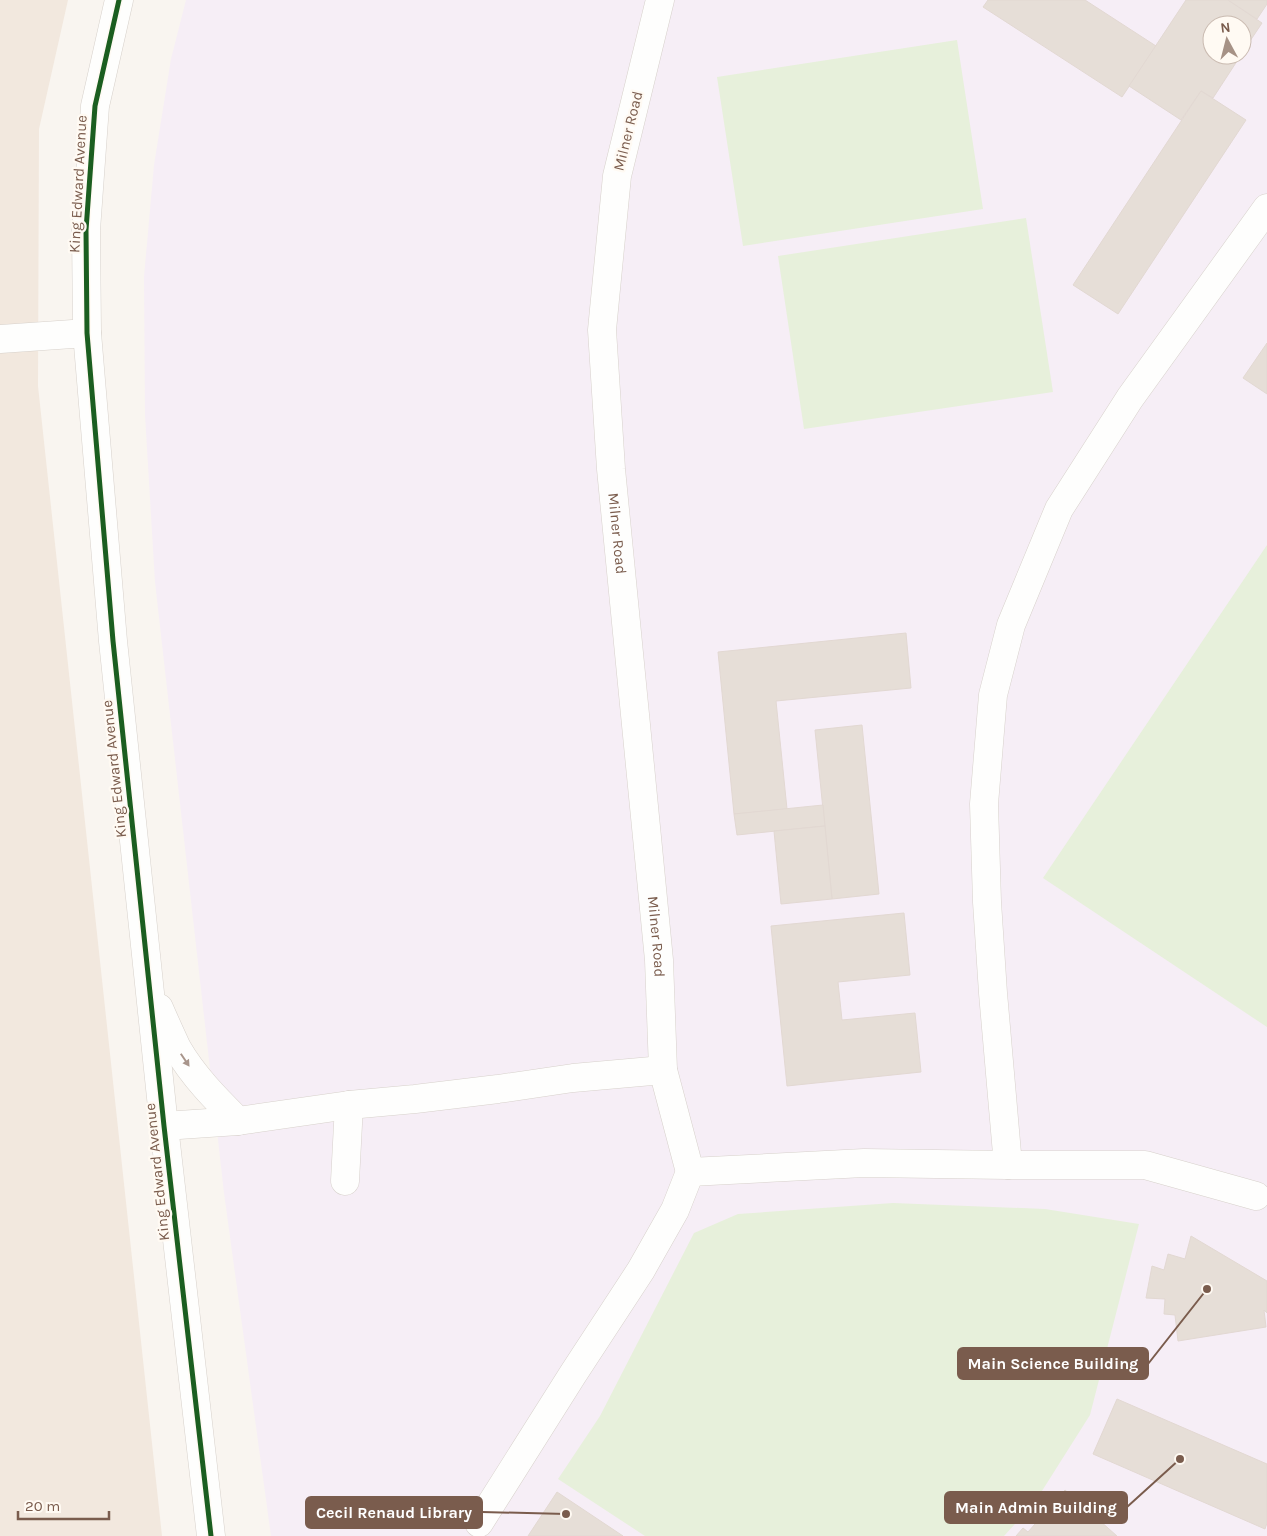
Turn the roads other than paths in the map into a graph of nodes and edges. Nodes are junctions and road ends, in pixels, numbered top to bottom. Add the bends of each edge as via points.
1 (119, 0) edge
2 (660, 0) edge
3 (1267, 208) edge
4 (88, 333) junction
5 (0, 339) edge
6 (149, 984) junction
7 (663, 1070) junction
8 (349, 1105) junction
9 (238, 1120) junction
10 (164, 1126) junction
11 (1008, 1165) junction
12 (690, 1172) junction
13 (345, 1181) dead end
14 (1256, 1196) dead end
15 (479, 1523) dead end
16 (211, 1536) edge

1 - 4 street, King Edward Avenue via 94,124 86,230
2 - 7 street, Milner Road via 617,176 602,330 611,469 659,960
3 - 11 street via 1130,398 1059,509 1011,625 993,695 984,804 992,984
4 - 5 street
4 - 6 street, King Edward Avenue via 113,641
6 -> 9 street via 178,1049 214,1096
6 - 10 street, King Edward Avenue
7 - 8 street
7 - 12 street, Milner Road
8 - 9 street
8 - 13 street
9 - 10 street
10 - 16 street, King Edward Avenue
11 - 12 street via 864,1163
11 - 14 street via 1145,1165
12 - 15 street via 675,1210 641,1270

